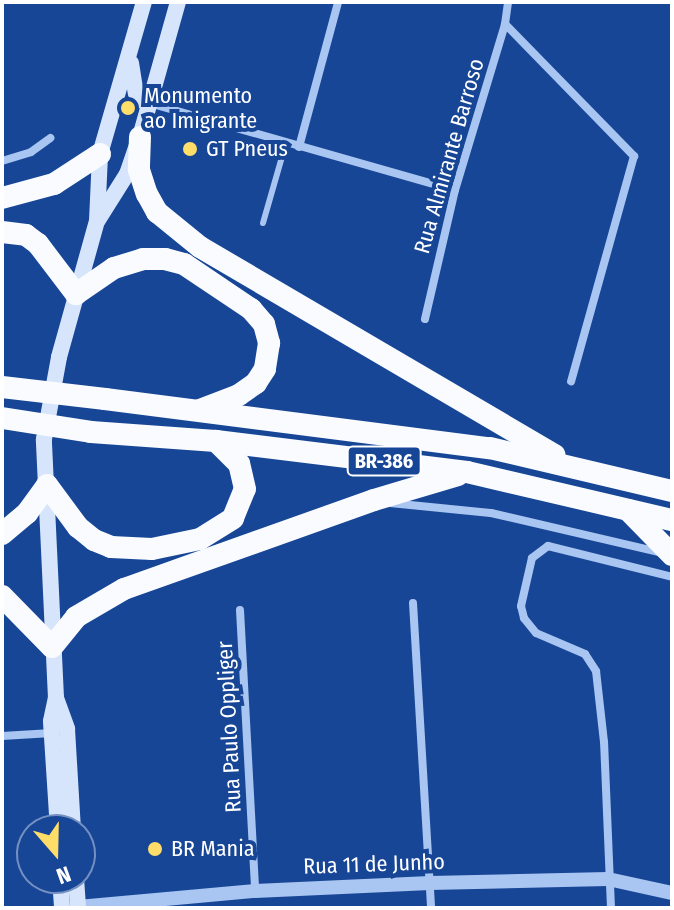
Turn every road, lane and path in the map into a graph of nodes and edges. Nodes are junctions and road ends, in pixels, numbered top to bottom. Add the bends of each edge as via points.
1 (144, 2) edge
2 (178, 2) edge
3 (338, 2) edge
4 (508, 2) edge
5 (505, 24) junction
6 (131, 53) junction
7 (149, 103) junction
8 (140, 137) junction
9 (50, 138) dead end
10 (286, 143) junction
11 (299, 147) junction
12 (100, 154) junction
13 (2, 161) edge
14 (455, 190) junction
15 (2, 198) edge
16 (97, 221) junction
17 (263, 223) dead end
18 (2, 232) edge
19 (76, 294) junction
20 (425, 319) dead end
21 (571, 381) dead end
22 (2, 387) edge
23 (193, 412) junction
24 (2, 418) edge
25 (216, 441) junction
26 (577, 467) junction
27 (467, 472) junction
28 (47, 485) junction
29 (672, 491) edge
30 (374, 500) junction
31 (627, 510) junction
32 (672, 520) edge
33 (2, 534) edge
34 (672, 555) edge
35 (672, 577) edge
36 (2, 596) edge
37 (413, 603) dead end
38 (240, 610) dead end
39 (52, 647) junction
40 (56, 698) junction
41 (52, 733) junction
42 (2, 736) edge
43 (57, 814) edge
44 (72, 814) edge
45 (608, 879) junction
46 (430, 883) junction
47 (255, 891) junction
48 (672, 893) edge
49 (78, 908) edge
50 (431, 908) edge
51 (611, 908) edge

1 - 6 main road
2 - 7 main road
3 - 11 street
4 - 5 street, Rua Almirante Barroso
5 - 14 street, Rua Almirante Barroso
5 - 21 street via 634,156
6 - 7 main road via 136,93
6 - 12 main road
7 - 8 main road
7 - 10 street
8 - 16 main road via 127,174
8 - 26 highway via 139,170 147,194 157,212 200,247
9 - 13 street via 31,152
10 - 11 street
10 - 17 lane
11 - 14 street
12 - 15 highway via 54,184
12 - 16 main road
14 - 20 street, Rua Almirante Barroso
16 - 19 main road
18 - 19 highway via 26,235 38,244
19 - 23 highway via 114,268 165,259 184,264 251,309 264,324 269,343 261,376 239,395
19 - 28 main road via 44,439
22 - 23 highway, BR-386, bridge
23 - 26 highway, BR-386 via 490,448
24 - 25 highway, BR-386, bridge via 91,432
25 - 27 highway, BR-386
25 - 28 highway via 239,464 245,489 233,518 200,539 152,549 111,547 78,527
26 - 29 highway, BR-386
27 - 30 highway
27 - 31 highway, BR-386
28 - 33 highway via 27,513
28 - 39 main road
30 - 34 street via 491,513
30 - 39 highway via 124,589 76,617
31 - 32 highway, BR-386
31 - 34 highway
35 - 45 street via 548,546 532,558 521,606 536,633 585,654 596,671
36 - 39 highway
37 - 46 street
38 - 47 street, Rua Paulo Oppliger
39 - 40 main road
40 - 41 main road
40 - 44 main road via 67,729
41 - 42 street
41 - 43 main road
45 - 46 street, Rua 11 de Junho
45 - 48 street, Rua 11 de Junho
45 - 51 street
46 - 47 street, Rua 11 de Junho
46 - 50 street
47 - 49 street, Rua 11 de Junho

